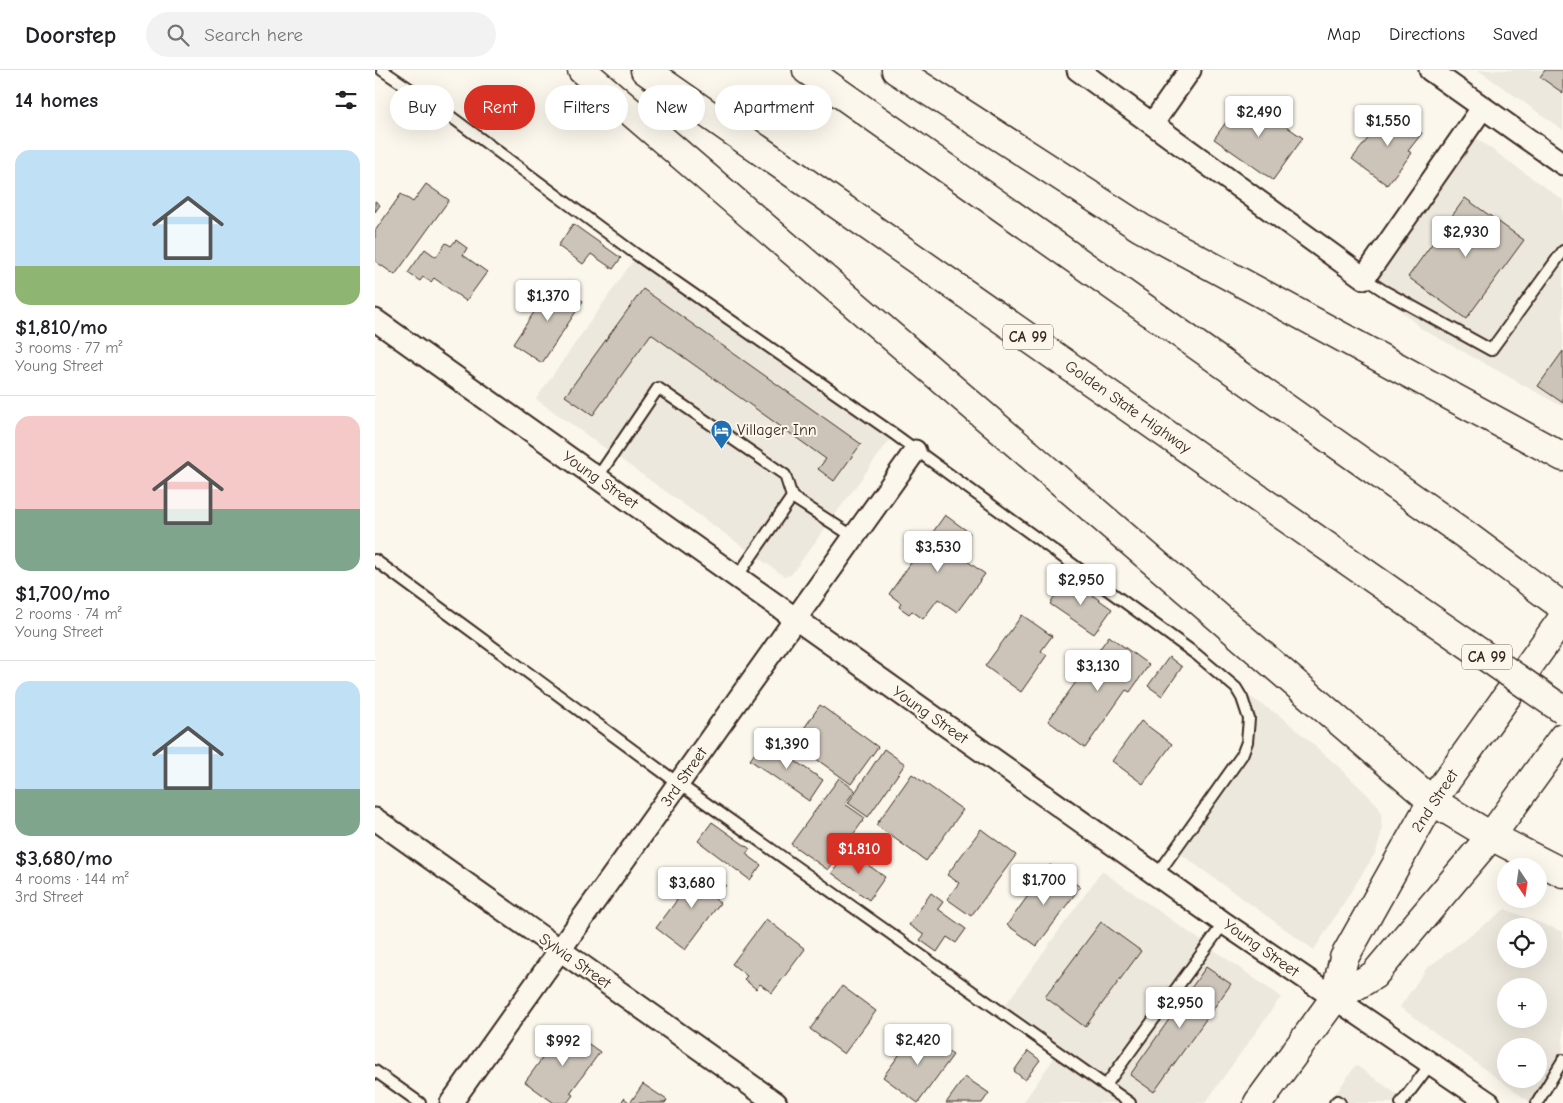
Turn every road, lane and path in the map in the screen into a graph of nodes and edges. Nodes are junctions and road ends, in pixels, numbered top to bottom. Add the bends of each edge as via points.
1 (382, 70) edge
2 (582, 70) edge
3 (645, 70) edge
4 (807, 70) edge
5 (896, 70) edge
6 (1077, 70) edge
7 (1190, 70) edge
8 (1430, 70) edge
9 (1483, 107) junction
10 (1153, 123) junction
11 (1563, 164) edge
12 (1563, 251) edge
13 (1364, 278) junction
14 (375, 320) edge
15 (915, 451) junction
16 (1563, 457) edge
17 (597, 478) junction
18 (791, 497) junction
19 (854, 538) junction
20 (375, 560) edge
21 (737, 577) junction
22 (1563, 607) edge
23 (1563, 618) edge
24 (795, 620) junction
25 (1563, 710) edge
26 (1563, 737) edge
27 (679, 784) junction
28 (1432, 801) junction
29 (375, 819) edge
30 (1491, 836) junction
31 (1563, 873) edge
32 (1157, 875) junction
33 (1224, 923) junction
34 (559, 950) junction
35 (1334, 999) junction
36 (1563, 1060) edge
37 (1432, 1062) junction
38 (375, 1071) edge
39 (1106, 1085) junction
40 (420, 1103) edge
41 (451, 1103) edge
42 (776, 1103) edge
43 (1130, 1103) edge
44 (1258, 1103) edge
45 (1335, 1103) edge
46 (1340, 1103) edge
47 (1401, 1103) edge
48 (1489, 1103) edge
49 (1537, 1103) edge

1 - 15 lane
2 - 28 main road
3 - 25 main road, Golden State Highway / CA 99, bridge
4 - 22 main road
5 - 16 main road via 1141,228
6 - 10 street
7 - 10 street
8 - 9 street
9 - 11 street
9 - 13 street
10 - 13 street
12 - 13 lane via 1491,350
14 - 17 street, Young Street
15 - 19 street, 3rd Street
15 - 32 lane via 1175,638 1235,688 1242,698 1249,719 1242,755
17 - 18 lane via 658,388 785,475
17 - 21 street, Young Street
18 - 19 lane
18 - 21 lane
19 - 24 street, 3rd Street
20 - 27 lane
21 - 24 street, Young Street
23 - 28 main road, 2nd Street
24 - 27 street, 3rd Street
24 - 32 street, Young Street
26 - 30 main road, 2nd Street
27 - 34 street, 3rd Street
27 - 39 lane
28 - 30 main road
28 - 35 main road, 2nd Street via 1344,958
29 - 34 street, Sylvia Street
30 - 31 main road
30 - 35 main road, 2nd Street via 1374,975
32 - 33 street, Young Street
33 - 35 street, Young Street
33 - 39 lane
34 - 41 street, 3rd Street
34 - 42 street, Sylvia Street
35 - 37 street, Young Street
35 - 44 main road, 2nd Street
36 - 49 lane
37 - 47 lane
37 - 48 street, Young Street
38 - 40 lane
39 - 43 lane
45 - 46 lane

